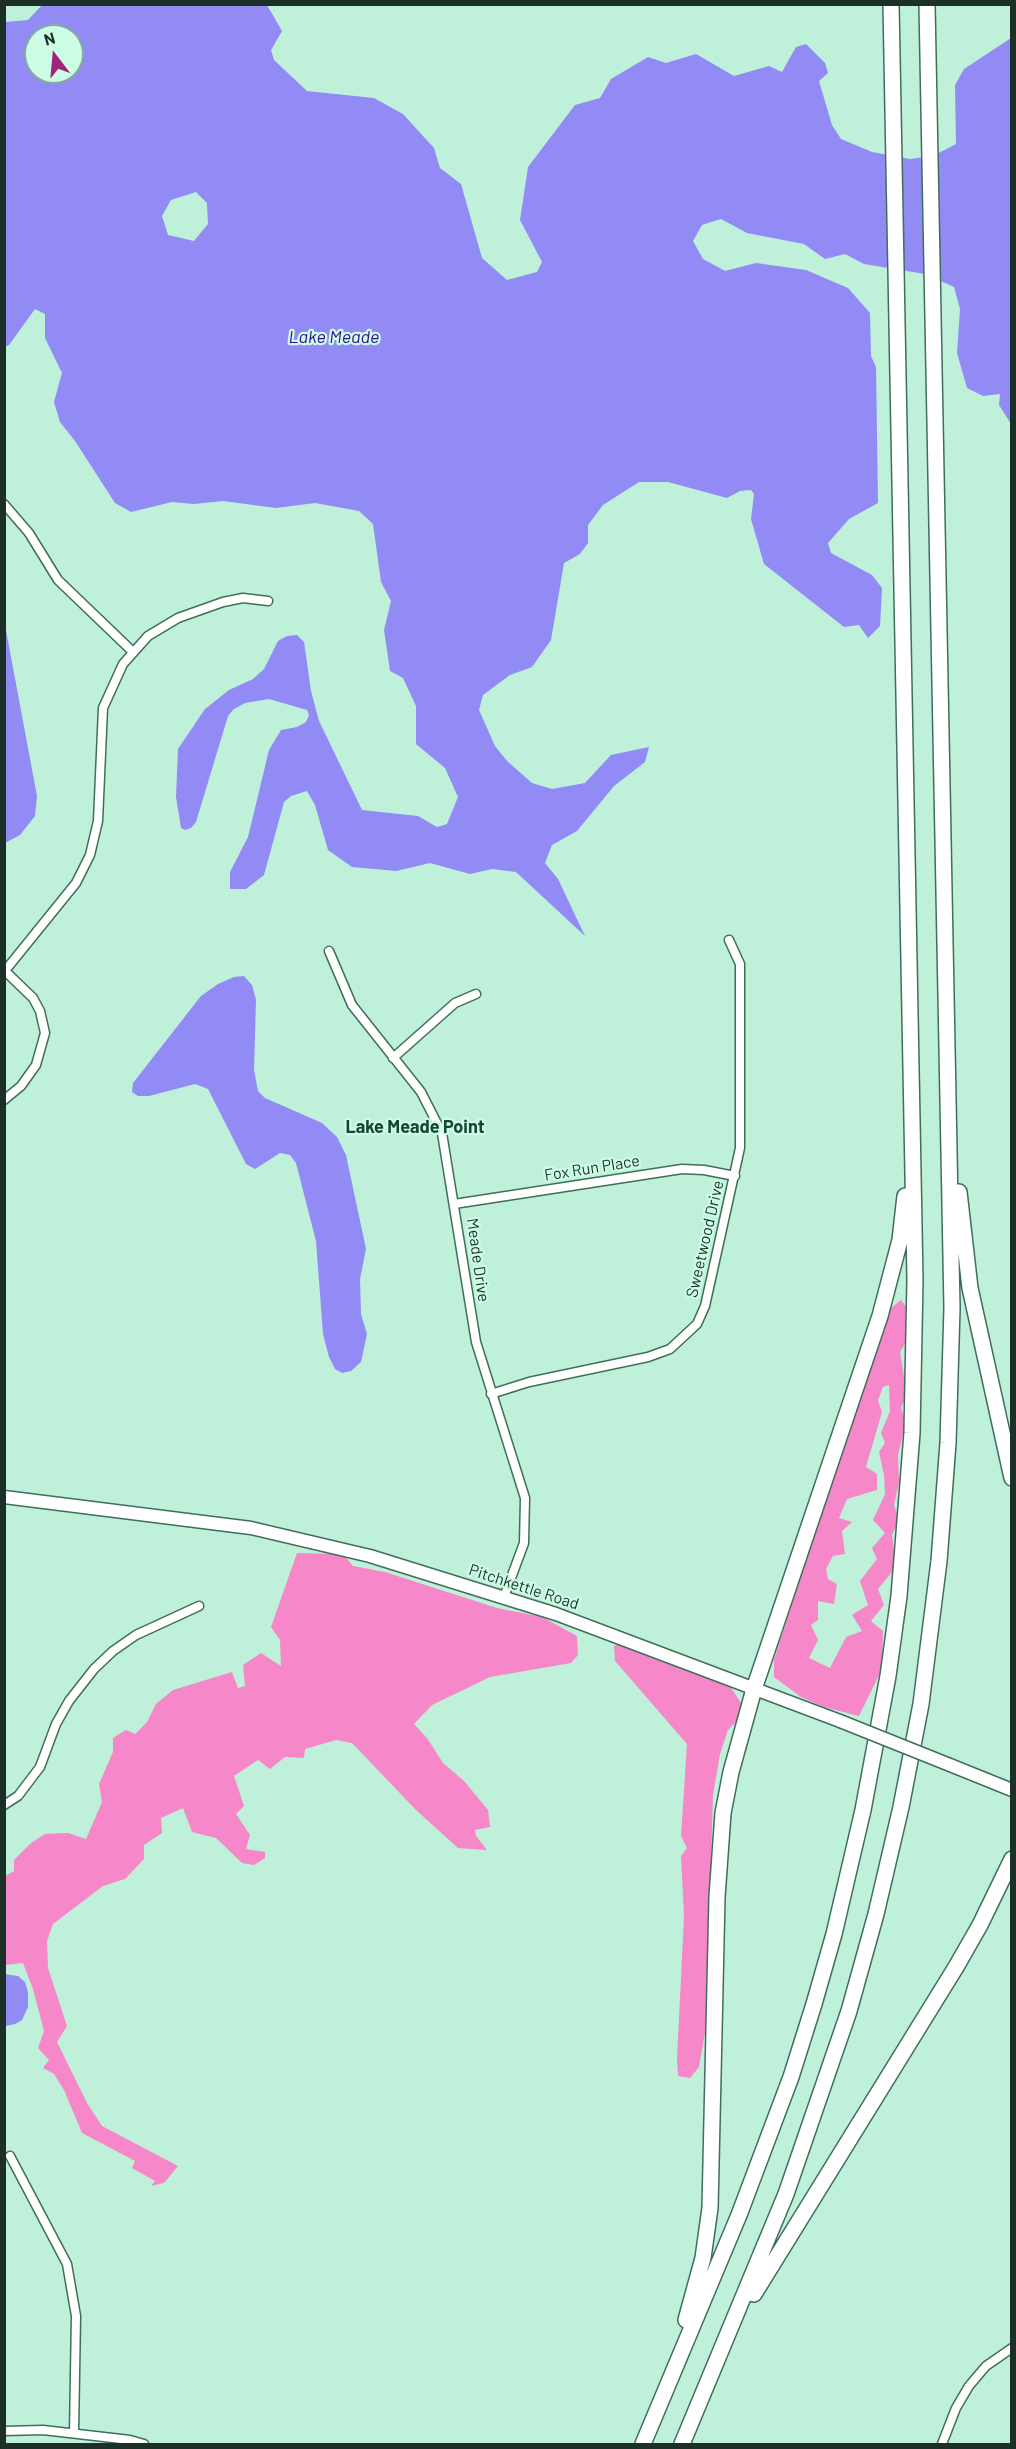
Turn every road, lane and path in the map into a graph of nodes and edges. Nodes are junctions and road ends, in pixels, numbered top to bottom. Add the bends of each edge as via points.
1 (891, 4) edge
2 (927, 4) edge
3 (4, 504) edge
4 (268, 601) dead end
5 (132, 651) junction
6 (729, 940) dead end
7 (329, 951) dead end
8 (5, 972) edge
9 (476, 994) dead end
10 (393, 1058) junction
11 (948, 1096) junction
12 (4, 1100) edge
13 (912, 1104) junction
14 (735, 1176) junction
15 (454, 1204) junction
16 (491, 1394) junction
17 (1011, 1478) edge
18 (4, 1497) edge
19 (504, 1597) junction
20 (199, 1606) dead end
21 (754, 1689) junction
22 (1011, 1790) edge
23 (4, 1805) edge
24 (1011, 1859) edge
25 (10, 2156) dead end
26 (722, 2348) junction
27 (1010, 2352) edge
28 (657, 2412) junction
29 (4, 2431) edge
30 (74, 2433) junction
31 (144, 2445) edge
32 (643, 2445) edge
33 (682, 2445) edge
34 (942, 2445) edge

1 - 13 highway
2 - 11 highway
3 - 5 street via 58,580
4 - 5 street via 243,598 198,610 160,627
5 - 8 street via 113,681 103,708 98,821 90,855 76,883
6 - 14 street, Sweetwood Drive via 741,964 740,1148
7 - 10 street, Meade Drive via 352,1005
8 - 12 street via 33,998 45,1033 36,1065 21,1086
9 - 10 street via 455,1003
10 - 15 street, Meade Drive via 434,1114 447,1153
11 - 17 highway via 970,1288
11 - 26 highway via 952,1308 948,1443 939,1561 921,1704 889,1864 849,2011 805,2146
13 - 21 highway via 904,1210 895,1265
13 - 28 highway via 915,1358 907,1513 888,1676 863,1810 834,1934 791,2077 740,2215
14 - 15 street, Fox Run Place via 682,1169
14 - 16 street, Sweetwood Drive via 705,1306 697,1324 683,1340 648,1357
15 - 16 street, Meade Drive via 467,1299
16 - 19 street, Meade Drive via 523,1488 526,1514 524,1543
18 - 19 main road, Pitchkettle Road via 286,1535
19 - 21 main road, Pitchkettle Road
20 - 23 street via 135,1635 94,1669 56,1724 40,1767 18,1796
21 - 22 main road, Pitchkettle Road, bridge
21 - 28 highway via 731,1772 719,1850 708,2230 689,2313
24 - 26 highway via 956,1967
25 - 30 street via 67,2264 76,2316
26 - 33 highway
27 - 34 street via 986,2366 969,2386
28 - 32 highway
29 - 30 street
30 - 31 street

